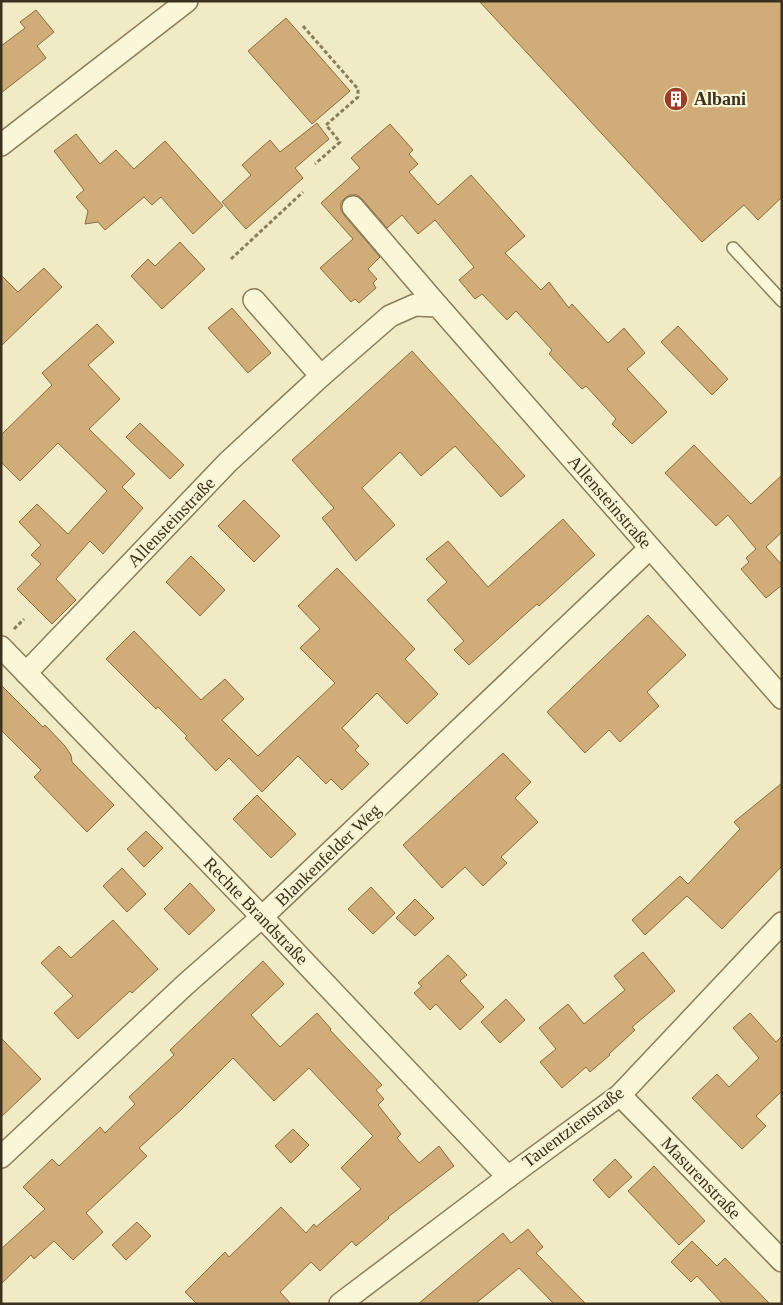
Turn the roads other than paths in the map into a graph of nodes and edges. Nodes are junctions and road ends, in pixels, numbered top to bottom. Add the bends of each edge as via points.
1 (187, 1) edge
2 (1, 145) edge
3 (353, 208) dead end
4 (733, 248) dead end
5 (254, 300) dead end
6 (782, 301) edge
7 (438, 306) junction
8 (321, 376) junction
9 (650, 548) junction
10 (1, 647) edge
11 (26, 673) junction
12 (782, 698) edge
13 (262, 917) junction
14 (782, 923) edge
15 (620, 1095) junction
16 (1, 1157) edge
17 (508, 1177) junction
18 (782, 1261) edge
19 (340, 1304) edge

1 - 2 street
3 - 7 street, Allensteinstraße
4 - 6 lane
5 - 8 street
7 - 8 street, Allensteinstraße via 415,305 390,316
7 - 9 street, Allensteinstraße
8 - 11 street, Allensteinstraße via 228,462
9 - 12 street, Allensteinstraße
9 - 13 street, Blankenfelder Weg
10 - 11 street, Rechte Brandstraße
11 - 13 street, Rechte Brandstraße
13 - 16 street, Blankenfelder Weg
13 - 17 street, Rechte Brandstraße
14 - 15 street, Tauentzienstraße
15 - 17 street, Tauentzienstraße
15 - 18 street, Masurenstraße
17 - 19 street, Tauentzienstraße

